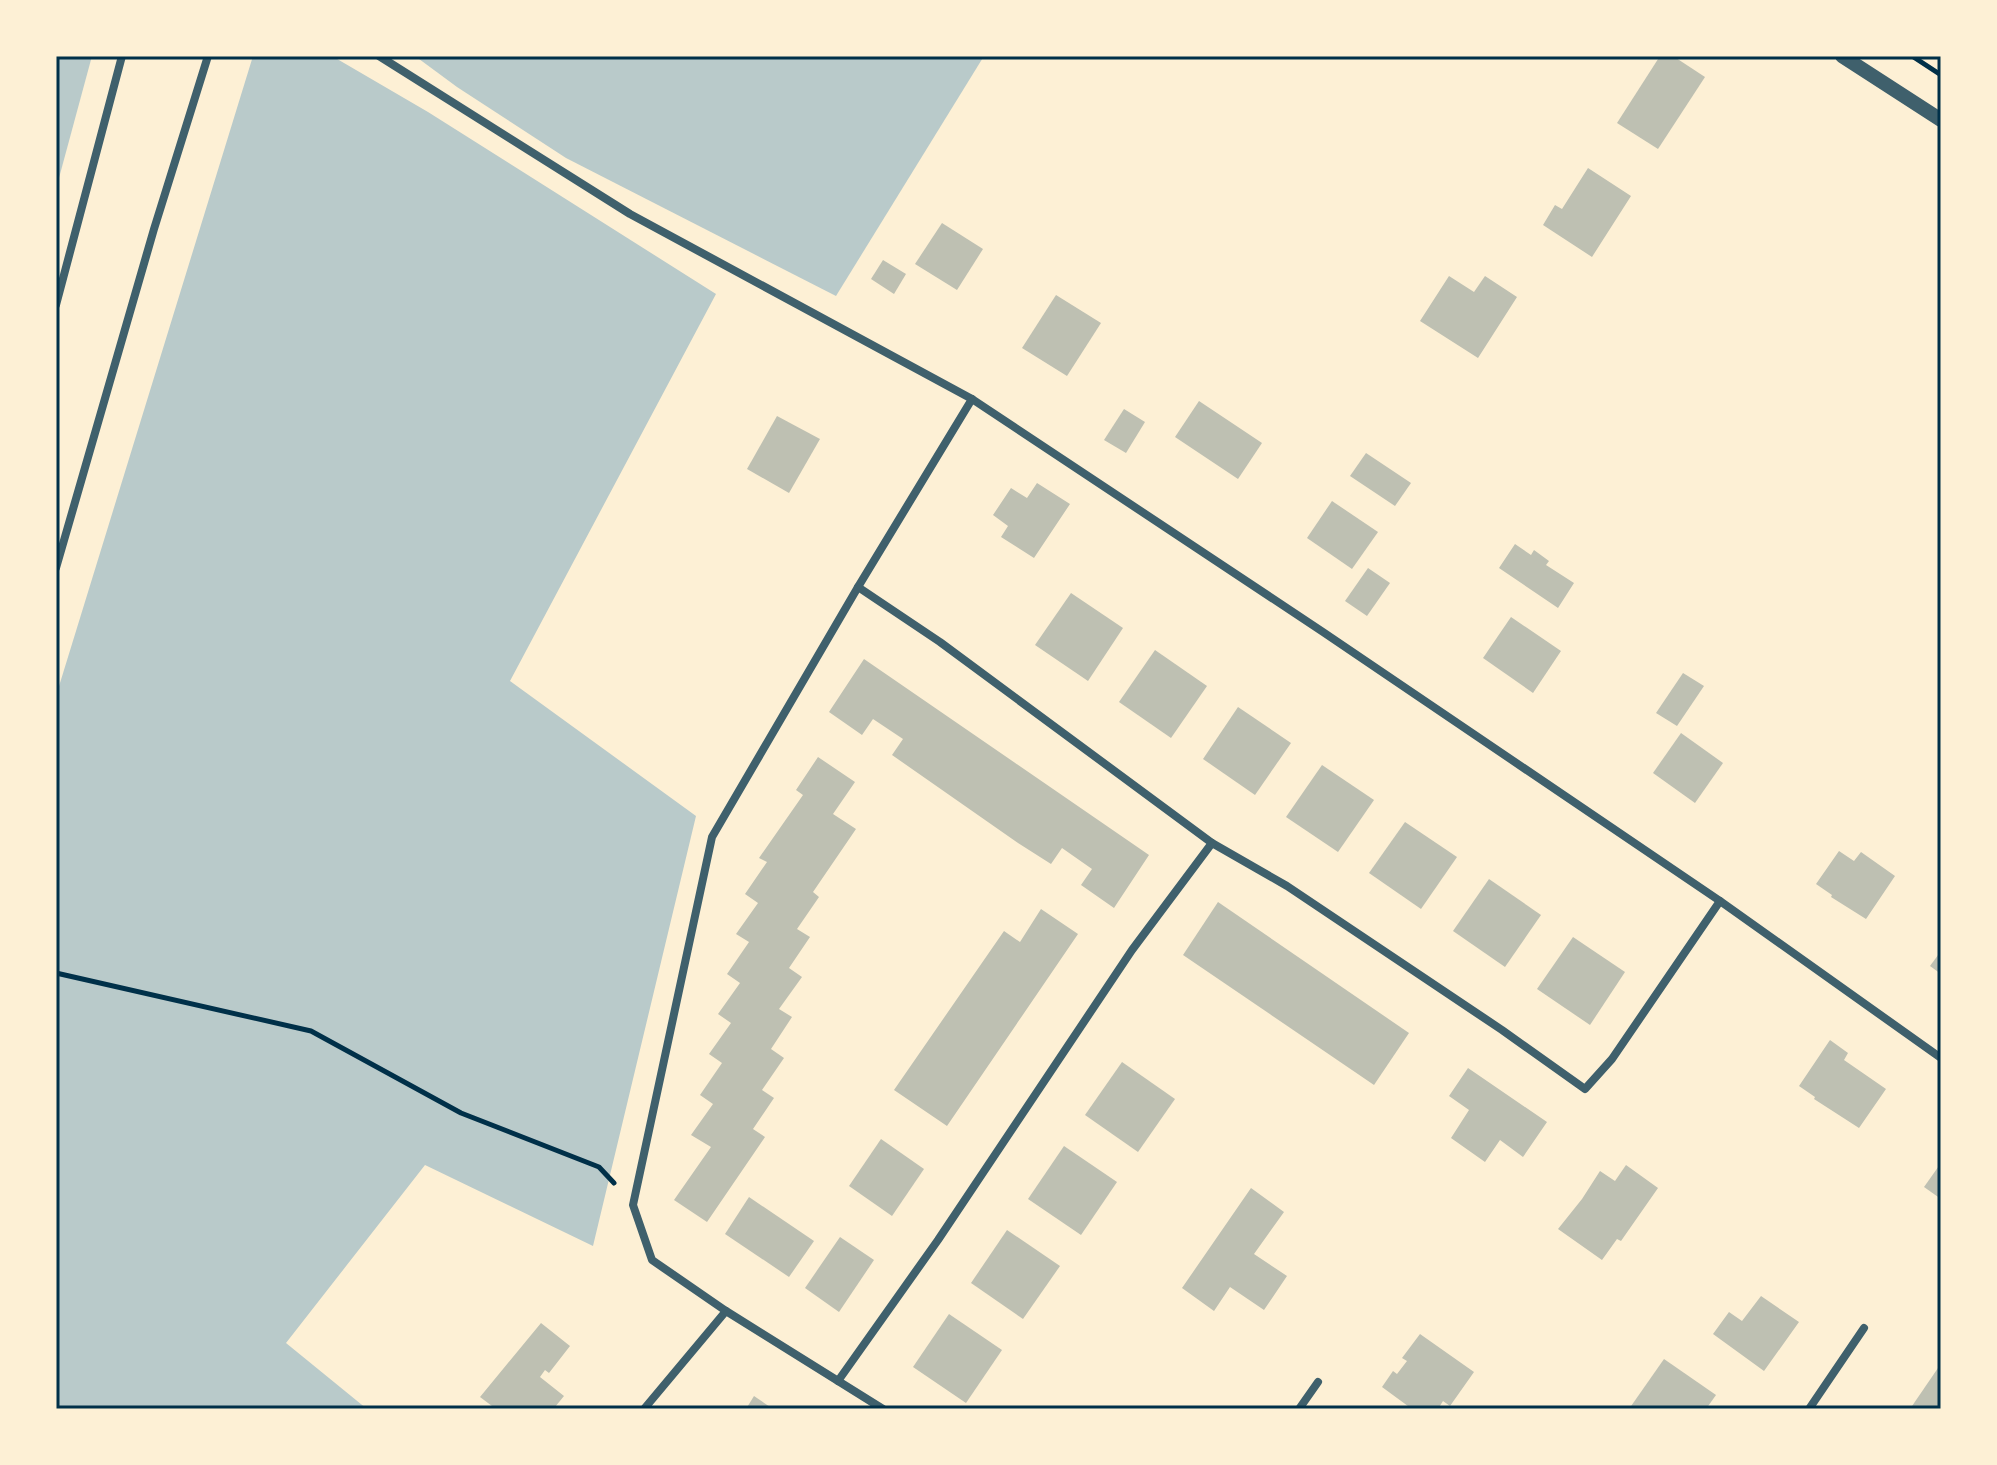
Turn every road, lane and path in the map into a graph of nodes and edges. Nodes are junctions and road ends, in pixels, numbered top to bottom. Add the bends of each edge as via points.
1 (122, 56) edge
2 (208, 56) edge
3 (379, 56) edge
4 (1842, 56) edge
5 (1912, 56) edge
6 (1941, 75) edge
7 (1941, 120) edge
8 (56, 305) edge
9 (972, 399) junction
10 (56, 568) edge
11 (858, 587) junction
12 (1212, 843) junction
13 (1720, 901) junction
14 (56, 973) edge
15 (1941, 1058) edge
16 (633, 1205) junction
17 (726, 1311) junction
18 (1864, 1328) dead end
19 (838, 1381) junction
20 (1318, 1382) dead end
21 (644, 1409) edge
22 (883, 1409) edge
23 (1299, 1409) edge
24 (1809, 1409) edge

1 - 8 street
2 - 10 street
3 - 9 street via 630,214
4 - 7 street
5 - 6 path
9 - 11 street
9 - 13 street
11 - 12 street
11 - 16 street via 712,837
12 - 13 street via 1287,886 1585,1089 1612,1059
12 - 19 street via 1132,950
13 - 15 street
14 - 16 path via 311,1031 461,1113 599,1167
16 - 17 street via 652,1260
17 - 19 street
17 - 21 street
18 - 24 street
19 - 22 street
20 - 23 street

